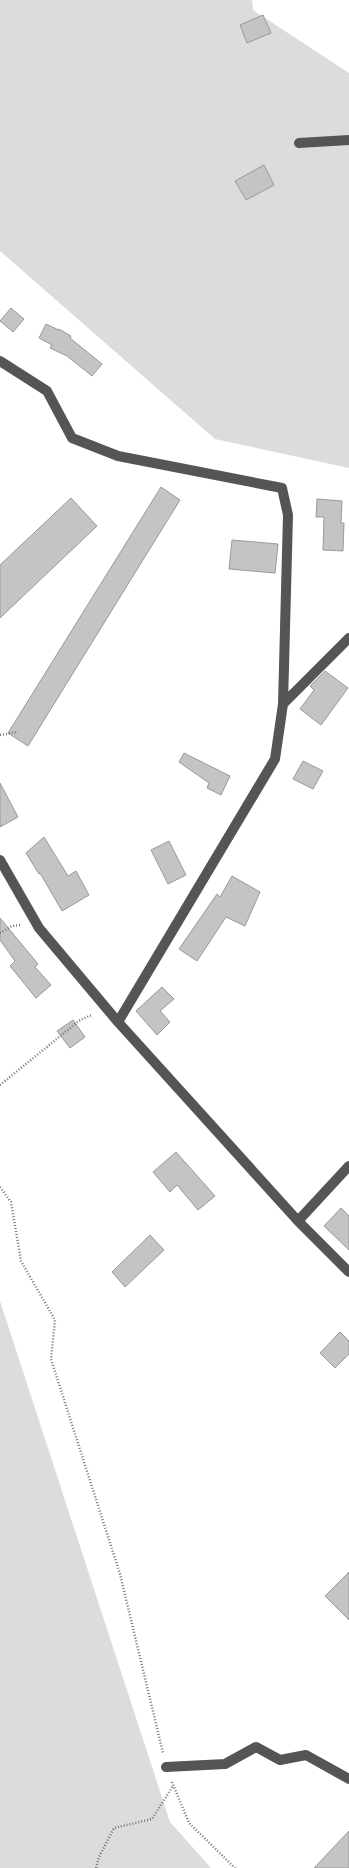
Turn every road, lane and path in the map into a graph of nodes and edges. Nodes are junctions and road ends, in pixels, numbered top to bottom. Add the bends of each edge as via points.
1 (349, 140) edge
2 (299, 143) dead end
3 (0, 361) edge
4 (349, 638) edge
5 (284, 704) junction
6 (18, 732) dead end
7 (0, 735) edge
8 (0, 860) edge
9 (33, 917) junction
10 (0, 933) edge
11 (107, 1009) junction
12 (118, 1022) junction
13 (0, 1086) edge
14 (349, 1166) edge
15 (0, 1187) edge
16 (298, 1222) junction
17 (349, 1272) edge
18 (166, 1767) junction
19 (349, 1779) edge
20 (174, 1786) junction
21 (96, 1868) edge
22 (235, 1868) edge

1 - 2 street
3 - 5 street via 48,391 72,438 118,456 282,488 288,515
4 - 5 street
5 - 12 street via 274,759
6 - 7 path
8 - 9 street
9 - 10 path
9 - 11 street via 39,928
11 - 12 street
11 - 13 path via 80,1020
12 - 16 street
14 - 16 street
15 - 18 path via 11,1202 21,1261 56,1320 51,1359 120,1574
16 - 17 street
18 - 19 street via 225,1764 256,1747 280,1760 306,1755
18 - 20 path
20 - 21 path via 152,1819 114,1828
20 - 22 path via 189,1823

